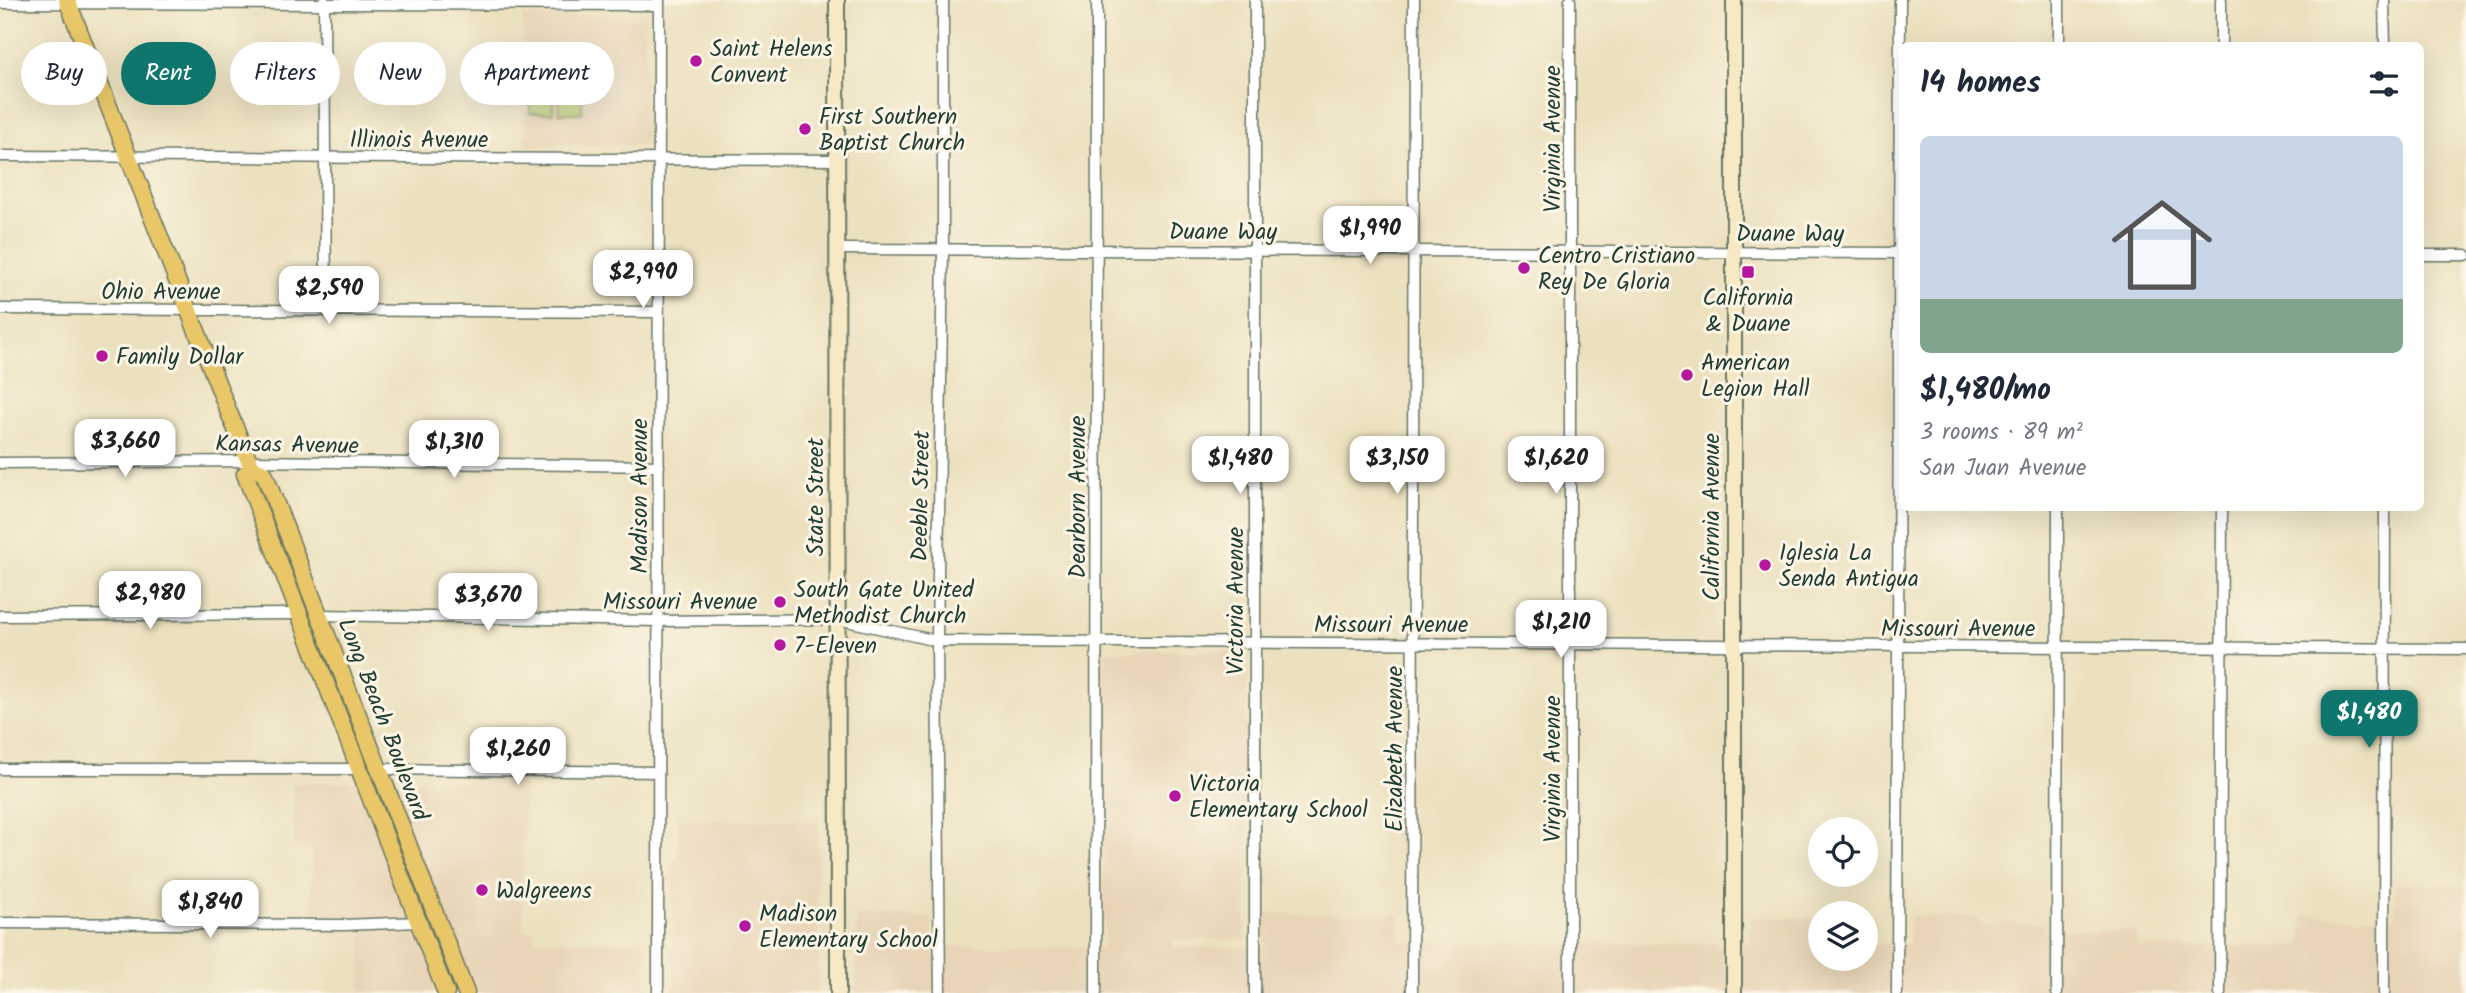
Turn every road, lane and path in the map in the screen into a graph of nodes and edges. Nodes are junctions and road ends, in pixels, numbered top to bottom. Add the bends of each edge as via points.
1 (837, 0) edge
2 (943, 0) edge
3 (1097, 0) edge
4 (1255, 0) edge
5 (1414, 0) edge
6 (1570, 0) edge
7 (1734, 0) edge
8 (1900, 0) edge
9 (2059, 0) edge
10 (2221, 0) edge
11 (2385, 0) edge
12 (68, 2) edge
13 (324, 2) edge
14 (659, 3) edge
15 (0, 4) edge
16 (1900, 42) edge
17 (2059, 42) edge
18 (2221, 42) edge
19 (2385, 42) edge
20 (0, 156) edge
21 (128, 157) junction
22 (325, 158) junction
23 (659, 159) junction
24 (837, 160) junction
25 (837, 249) junction
26 (943, 250) junction
27 (1097, 250) junction
28 (1257, 251) junction
29 (1412, 251) junction
30 (1571, 252) junction
31 (1734, 252) junction
32 (1899, 253) edge
33 (2424, 255) edge
34 (2466, 255) edge
35 (0, 309) edge
36 (189, 310) junction
37 (326, 311) junction
38 (658, 312) junction
39 (1899, 450) edge
40 (0, 463) edge
41 (251, 465) junction
42 (659, 466) junction
43 (2057, 511) edge
44 (2222, 511) edge
45 (2385, 511) edge
46 (299, 614) junction
47 (319, 615) junction
48 (0, 616) edge
49 (838, 619) junction
50 (658, 621) junction
51 (937, 641) junction
52 (1095, 642) junction
53 (1253, 643) junction
54 (1414, 644) junction
55 (1571, 645) junction
56 (1734, 646) junction
57 (2057, 647) junction
58 (1897, 648) junction
59 (2223, 648) junction
60 (2384, 649) junction
61 (2466, 649) edge
62 (0, 769) edge
63 (359, 769) junction
64 (379, 769) junction
65 (658, 772) junction
66 (419, 922) junction
67 (0, 923) edge
68 (446, 993) edge
69 (466, 993) edge
70 (658, 993) edge
71 (838, 993) edge
72 (940, 993) edge
73 (1096, 993) edge
74 (1255, 993) edge
75 (1412, 993) edge
76 (1570, 993) edge
77 (1734, 993) edge
78 (1897, 993) edge
79 (2057, 993) edge
80 (2220, 993) edge
81 (2384, 993) edge

1 - 24 main road, State Street
2 - 26 street, Deeble Street
3 - 27 street, Dearborn Avenue
4 - 28 street, Victoria Avenue
5 - 29 street, Elizabeth Avenue
6 - 30 street, Virginia Avenue
7 - 31 main road, California Avenue
8 - 16 street
9 - 17 street
10 - 18 street
11 - 19 street
12 - 13 street
12 - 15 street
12 - 21 main road, Long Beach Boulevard
13 - 14 street
13 - 22 street
14 - 23 street, Madison Avenue
20 - 21 street, Illinois Avenue
21 - 22 street, Illinois Avenue
21 - 36 main road, Long Beach Boulevard
22 - 23 street, Illinois Avenue
22 - 37 street
23 - 24 street, Illinois Avenue
23 - 38 street, Madison Avenue
24 - 25 main road, State Street
25 - 26 street, Duane Way
25 - 49 main road, State Street
26 - 27 street, Duane Way
26 - 51 street, Deeble Street
27 - 28 street, Duane Way
27 - 52 street, Dearborn Avenue
28 - 29 street, Duane Way
28 - 53 street, Victoria Avenue
29 - 30 street, Duane Way
29 - 54 street, Elizabeth Avenue
30 - 31 street, Duane Way
30 - 55 street, Virginia Avenue
31 - 32 street, Duane Way
31 - 56 main road, California Avenue
33 - 34 street
35 - 36 street, Ohio Avenue
36 - 37 street, Ohio Avenue
36 - 41 main road, Long Beach Boulevard
37 - 38 street, Ohio Avenue
38 - 42 street, Madison Avenue
39 - 58 street
40 - 41 street, Kansas Avenue
41 - 42 street, Kansas Avenue
41 - 46 main road, Long Beach Boulevard via 245,474
41 - 47 main road, Long Beach Boulevard via 264,473
42 - 50 street, Madison Avenue
43 - 57 street
44 - 59 street
45 - 60 street
46 - 48 street
46 - 63 main road, Long Beach Boulevard
47 - 50 street, Missouri Avenue
47 - 64 main road, Long Beach Boulevard
49 - 50 street, Missouri Avenue
49 - 51 street, Missouri Avenue
49 - 71 main road, State Street
50 - 65 street, Madison Avenue
51 - 52 street, Missouri Avenue
51 - 72 street, Deeble Street
52 - 53 street, Missouri Avenue
52 - 73 street, Dearborn Avenue via 1099,743
53 - 54 street, Missouri Avenue
53 - 74 street, Victoria Avenue
54 - 55 street, Missouri Avenue
54 - 75 street, Elizabeth Avenue
55 - 56 street, Missouri Avenue
55 - 76 street, Virginia Avenue
56 - 58 street, Missouri Avenue
56 - 77 main road, California Avenue
57 - 58 street, Missouri Avenue
57 - 59 street, Missouri Avenue
57 - 79 street
58 - 78 street
59 - 60 street, Missouri Avenue
59 - 80 street
60 - 61 street, Missouri Avenue
60 - 81 street
62 - 63 street
63 - 66 main road, Long Beach Boulevard
64 - 65 street
64 - 69 main road, Long Beach Boulevard
65 - 70 street, Madison Avenue
66 - 67 street
66 - 68 main road, Long Beach Boulevard

